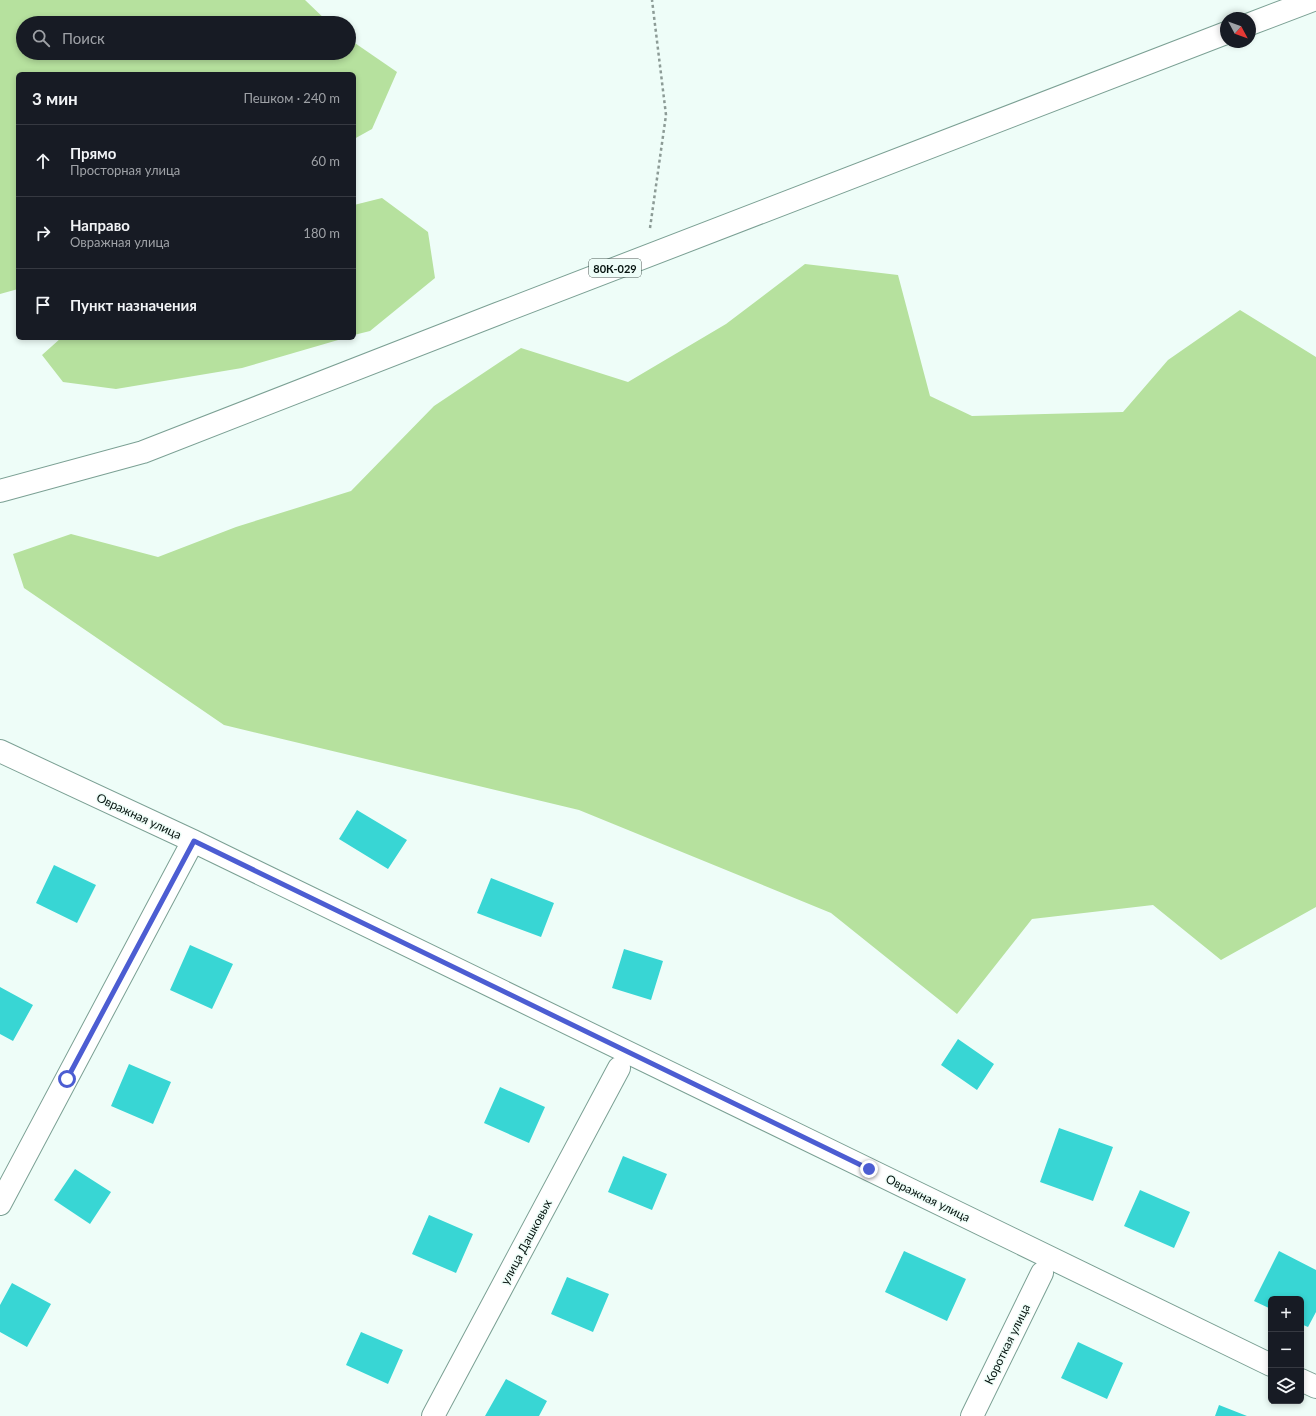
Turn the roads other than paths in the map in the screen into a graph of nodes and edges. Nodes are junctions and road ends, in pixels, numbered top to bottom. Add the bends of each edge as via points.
1 (1313, 0) edge
2 (1256, 22) edge
3 (1220, 35) edge
4 (0, 491) edge
5 (0, 751) edge
6 (194, 841) junction
7 (619, 1068) dead end
8 (0, 1204) edge
9 (1042, 1272) dead end
10 (1268, 1364) edge
11 (1304, 1381) edge
12 (1316, 1387) edge
13 (433, 1416) edge
14 (972, 1416) edge

1 - 2 street
3 - 4 street, 80К-029 via 143,452
5 - 6 street, Овражная улица
6 - 8 street
6 - 10 street, Овражная улица
7 - 13 street, улица Дашковых
9 - 14 street, Короткая улица
11 - 12 street

